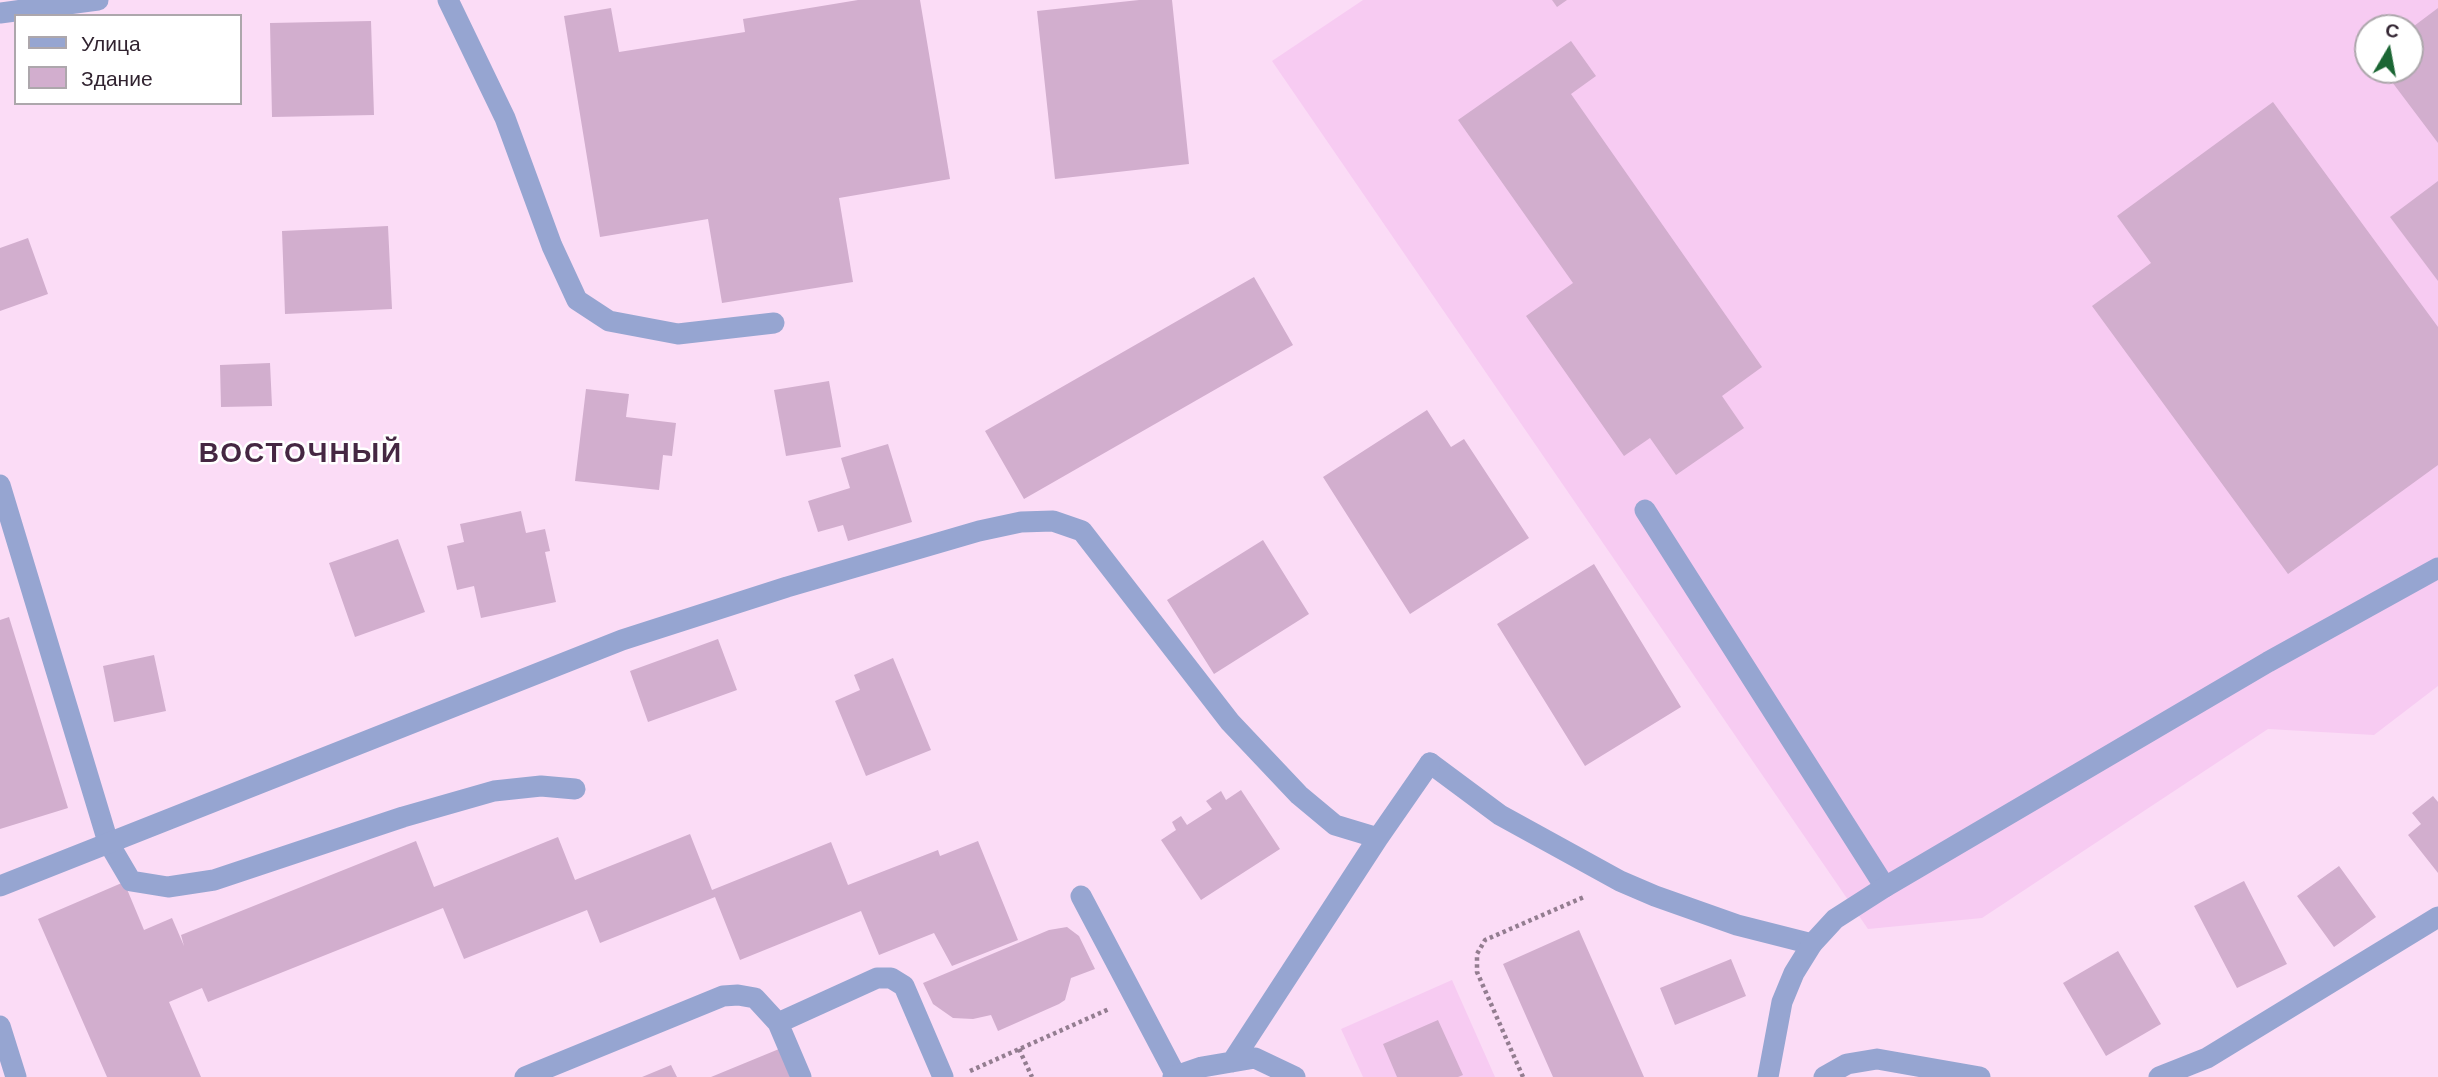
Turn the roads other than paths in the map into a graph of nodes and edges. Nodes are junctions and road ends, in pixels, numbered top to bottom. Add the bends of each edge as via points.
1 (98, 0) edge
2 (449, 0) edge
3 (0, 13) edge
4 (774, 323) dead end
5 (0, 485) edge
6 (1645, 510) dead end
7 (2438, 568) edge
8 (575, 789) dead end
9 (1378, 838) junction
10 (108, 842) junction
11 (0, 886) edge
12 (1885, 887) junction
13 (1081, 895) dead end
14 (2438, 917) edge
15 (1812, 944) junction
16 (778, 1023) junction
17 (0, 1026) edge
18 (1232, 1062) junction
19 (1175, 1076) edge
20 (16, 1077) edge
21 (525, 1077) edge
22 (801, 1077) edge
23 (943, 1077) edge
24 (1295, 1077) edge
25 (1768, 1077) edge
26 (1824, 1077) edge
27 (1980, 1077) edge
28 (2158, 1077) edge

1 - 3 street
2 - 4 street via 505,118 552,246 577,299 609,321 678,334
5 - 10 street
6 - 12 street
7 - 12 street via 2268,662
8 - 10 street via 541,786 494,791 214,880 168,887 131,881
9 - 10 street via 1335,825 1299,795 1230,722 1082,531 1053,521 979,531 622,640
9 - 15 street via 1430,763 1500,815 1620,881 1737,925
9 - 18 street
10 - 11 street
12 - 15 street via 1835,919
13 - 19 street
14 - 28 street via 2207,1058
15 - 25 street via 1782,1002
16 - 21 street via 755,998 723,996
16 - 22 street
16 - 23 street via 877,978 891,978 904,986
17 - 20 street
18 - 19 street
18 - 24 street via 1255,1058
26 - 27 street via 1847,1063 1877,1059

